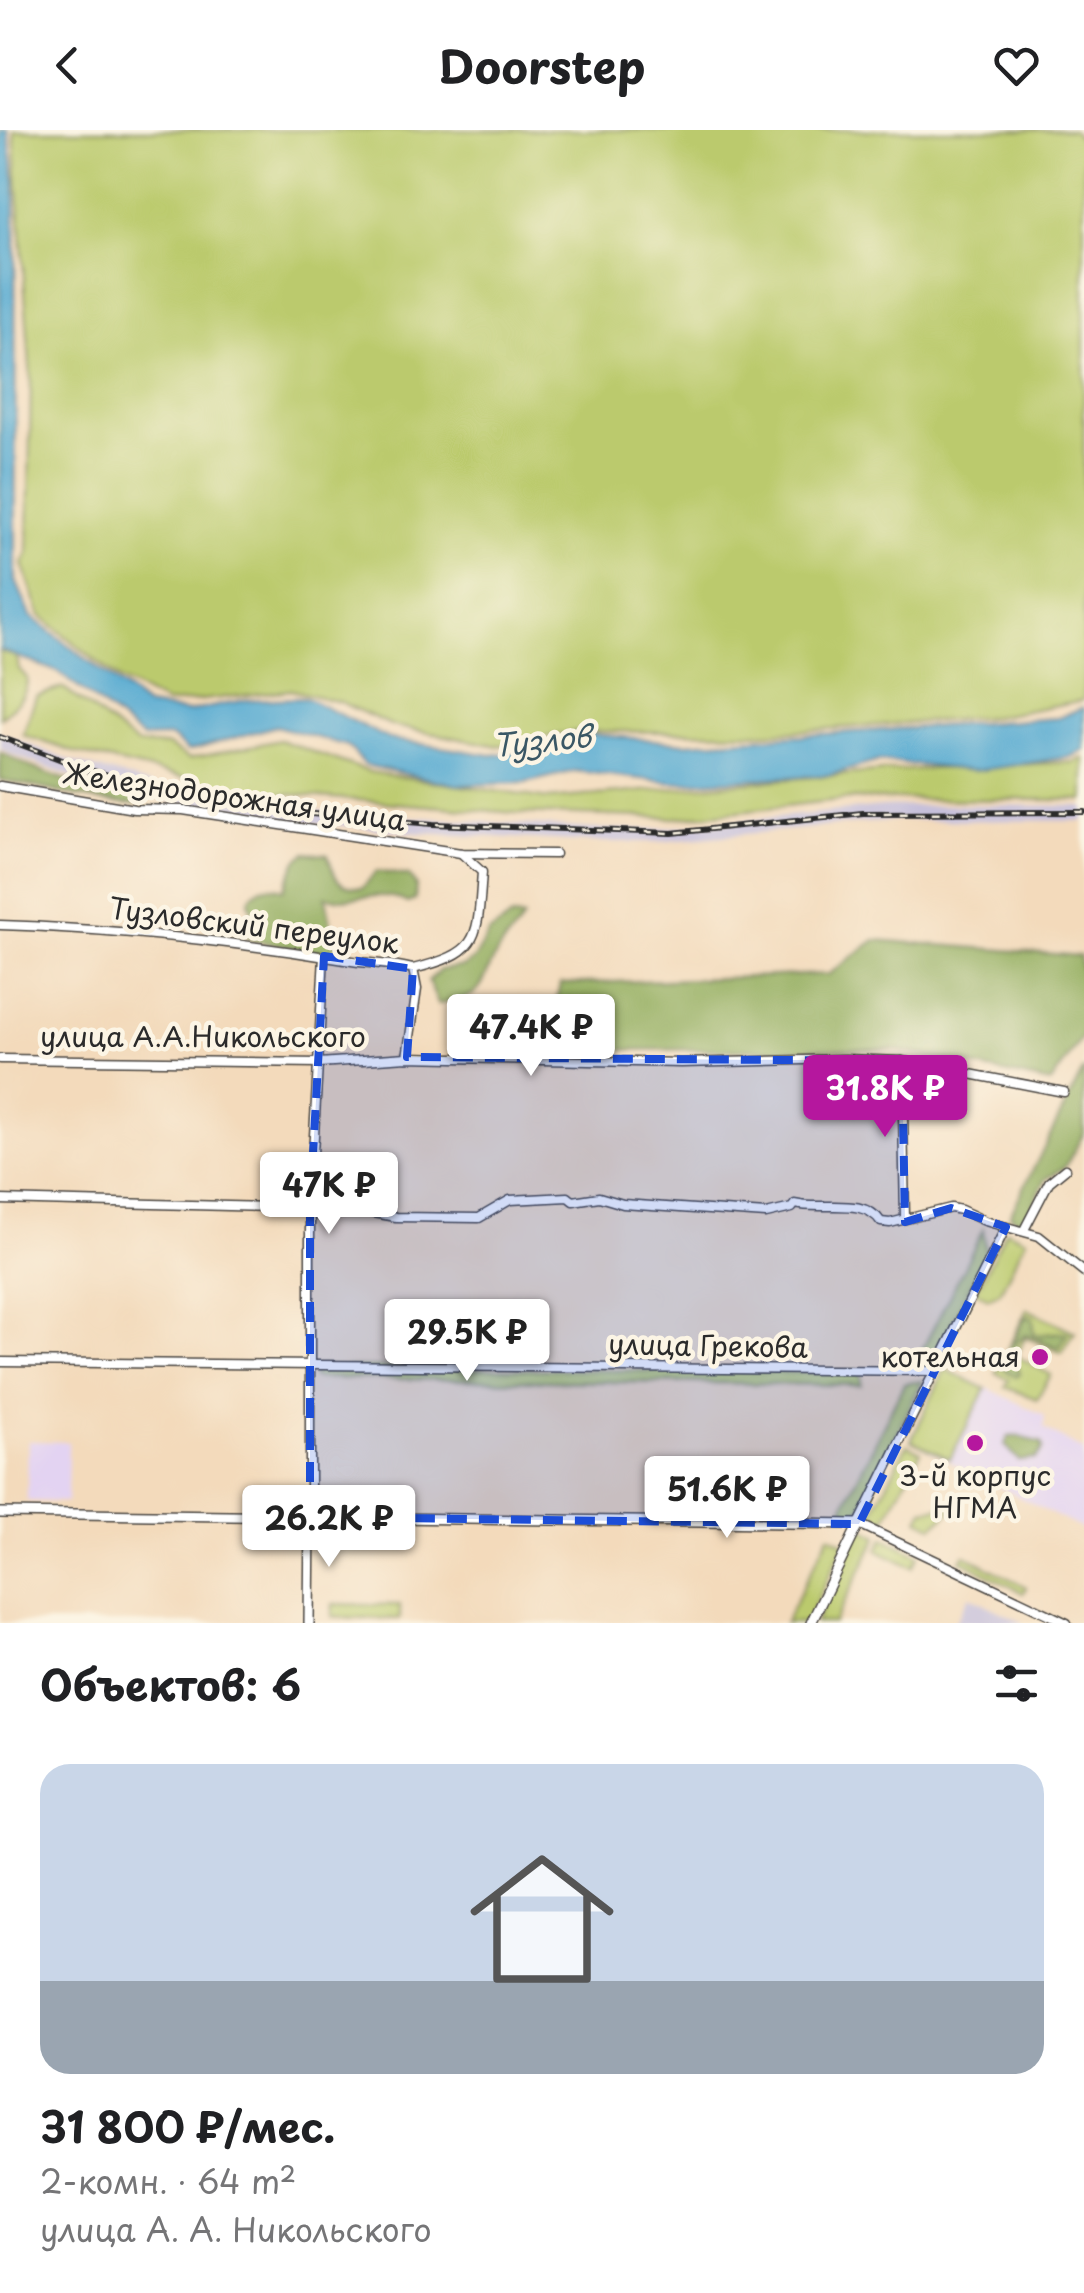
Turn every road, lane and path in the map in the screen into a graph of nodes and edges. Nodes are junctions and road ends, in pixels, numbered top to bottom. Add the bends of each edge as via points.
1 (0, 786) edge
2 (461, 852) junction
3 (555, 854) dead end
4 (0, 924) edge
5 (324, 956) junction
6 (413, 969) junction
7 (407, 1057) junction
8 (0, 1059) edge
9 (902, 1061) junction
10 (319, 1063) junction
11 (1064, 1092) dead end
12 (1064, 1169) dead end
13 (0, 1200) edge
14 (310, 1208) junction
15 (905, 1218) junction
16 (1006, 1227) junction
17 (1024, 1230) junction
18 (1084, 1272) edge
19 (0, 1362) edge
20 (309, 1363) junction
21 (934, 1372) junction
22 (0, 1513) edge
23 (310, 1517) junction
24 (859, 1524) junction
25 (309, 1623) edge
26 (811, 1623) edge
27 (1067, 1623) edge

1 - 2 street, Железнодорожная улица
2 - 3 street, Железнодорожная улица
2 - 6 street via 482,872 472,940 458,956
4 - 5 street, Тузловский переулок via 110,928
5 - 6 street, Тузловский переулок
5 - 10 street
6 - 7 street, Тузловский переулок via 418,989
7 - 9 street, улица А.А.Никольского
7 - 10 street, улица А.А.Никольского
8 - 10 street, улица А.А.Никольского
9 - 11 street, улица А.А.Никольского
9 - 15 street
10 - 14 street
12 - 17 street via 1049,1182
13 - 14 street
14 - 15 street via 324,1214 346,1208 396,1217 479,1218 510,1200 599,1197 766,1214 795,1204 858,1206 881,1222
14 - 20 street
15 - 16 street via 951,1208
16 - 17 street
16 - 21 street
17 - 18 street
19 - 20 street, улица Грекова
20 - 21 street, улица Грекова
20 - 23 street
21 - 24 street
22 - 23 street
23 - 24 street
23 - 25 street
24 - 26 street
24 - 27 street

